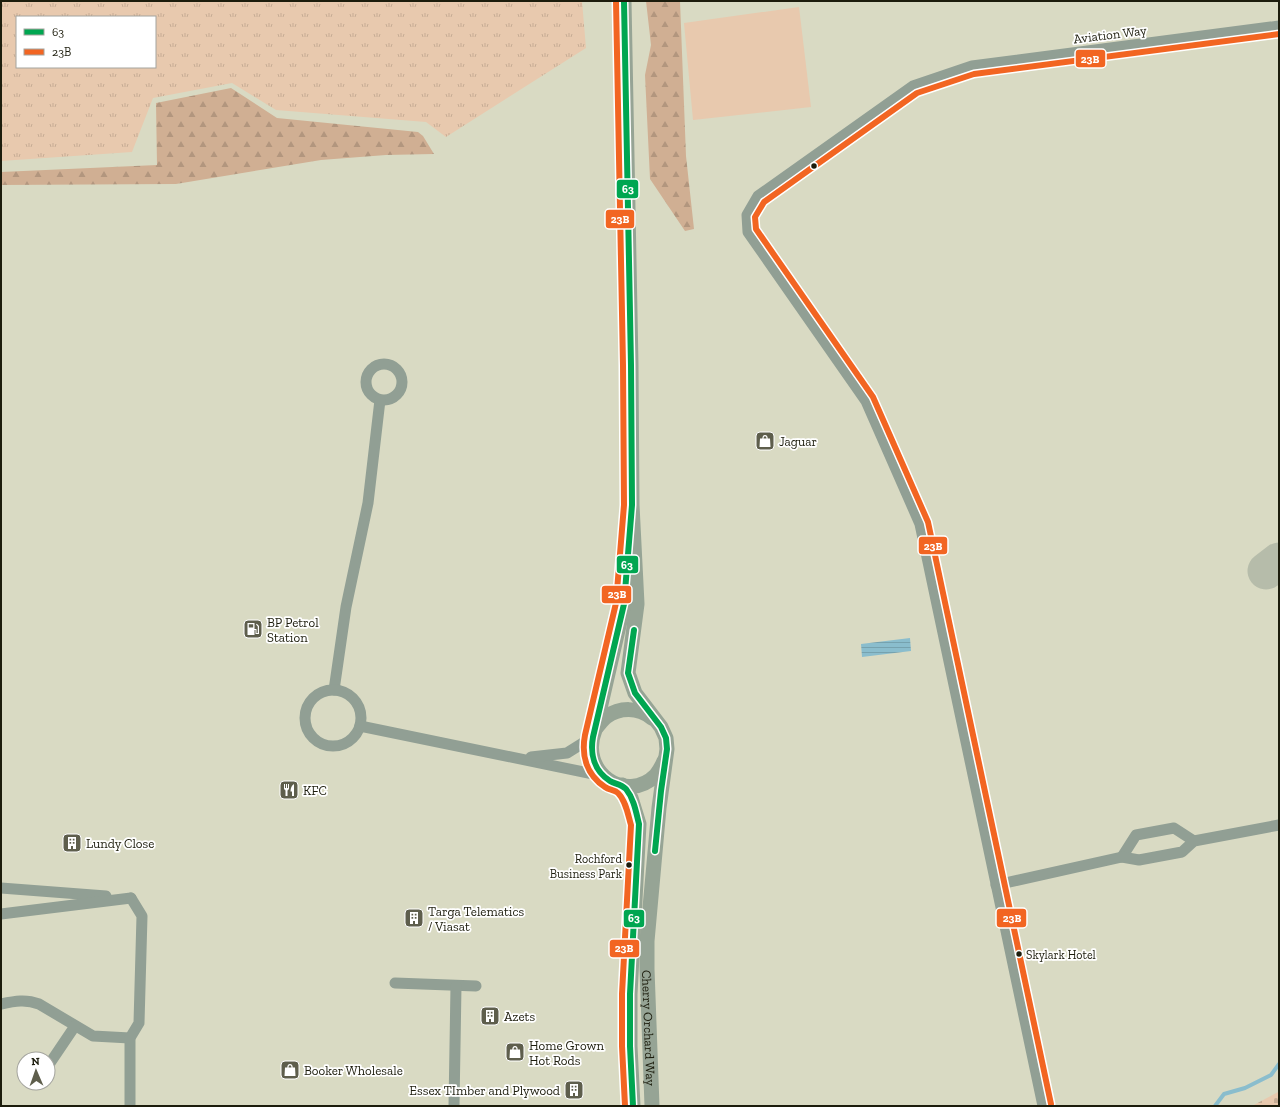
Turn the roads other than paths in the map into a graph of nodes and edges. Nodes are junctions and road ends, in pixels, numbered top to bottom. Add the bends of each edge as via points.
1 (624, 1) edge
2 (1279, 26) edge
3 (380, 400) dead end
4 (632, 505) junction
5 (334, 690) junction
6 (655, 719) junction
7 (360, 726) junction
8 (593, 734) junction
9 (521, 758) junction
10 (665, 760) junction
11 (603, 776) junction
12 (622, 785) junction
13 (1279, 825) edge
14 (1194, 841) junction
15 (1122, 857) junction
16 (996, 885) junction
17 (1, 888) edge
18 (131, 898) junction
19 (1, 914) edge
20 (395, 983) dead end
21 (456, 986) junction
22 (476, 986) dead end
23 (1, 1004) edge
24 (75, 1026) junction
25 (130, 1038) junction
26 (56, 1054) edge
27 (130, 1106) edge
28 (454, 1106) edge
29 (633, 1106) edge
30 (652, 1106) edge
31 (1043, 1106) edge

1 - 4 main road, Cherry Orchard Way via 632,365
2 - 16 street, Aviation Way via 972,66 913,86 758,196 747,215 748,232 866,401 920,524
3 - 5 street via 368,503 346,607
4 - 6 main road, Cherry Orchard Way via 637,604 628,673 635,693
4 - 8 main road, Cherry Orchard Way via 624,604
5 - 7 street via 350,696 356,702 361,718
5 - 7 street via 319,694 308,705 305,721 311,736 318,742 334,746 350,740
6 - 8 main road via 640,711 619,710 605,718
6 - 10 main road, Cherry Orchard Way via 666,738
7 - 9 street
8 - 9 street via 567,753
8 - 11 main road, Cherry Orchard Way via 592,757 595,767
9 - 11 street
10 - 12 main road via 651,779 632,786
10 - 30 main road, Cherry Orchard Way via 647,941
11 - 12 main road
12 - 29 main road, Cherry Orchard Way via 631,798 639,824 630,994
13 - 14 street
14 - 15 street via 1182,852 1139,860
14 - 15 street via 1174,828 1136,835
15 - 16 street
16 - 31 street, Aviation Way
17 - 18 street
18 - 19 street
18 - 25 street via 142,916 139,1023
20 - 21 street
21 - 22 street
21 - 28 street
23 - 24 street via 19,1000 31,1001
24 - 25 street via 93,1036
24 - 26 street
25 - 27 street

